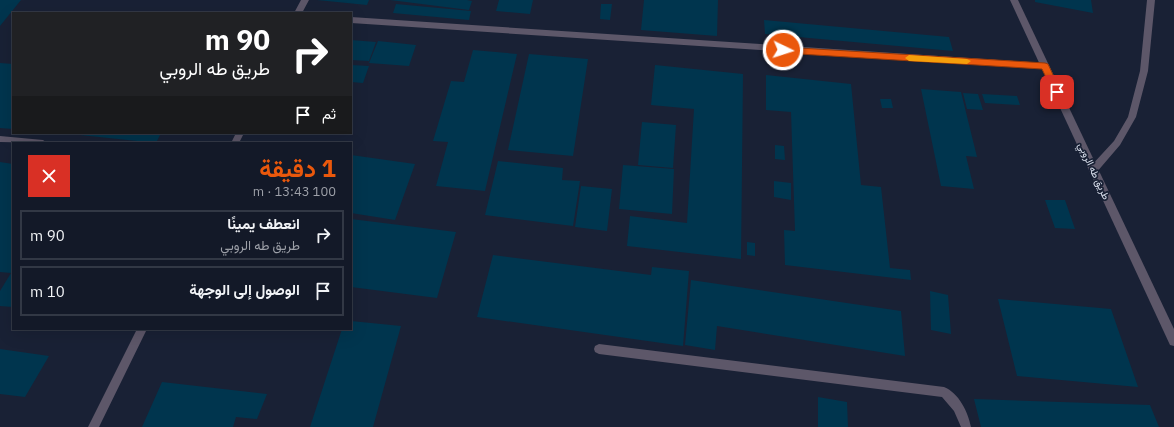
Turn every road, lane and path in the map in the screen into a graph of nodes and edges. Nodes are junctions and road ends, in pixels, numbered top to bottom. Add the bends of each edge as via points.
1 (305, 0) edge
2 (1014, 0) edge
3 (1151, 0) edge
4 (299, 12) edge
5 (352, 20) edge
6 (1045, 66) junction
7 (0, 139) edge
8 (32, 142) edge
9 (1093, 170) junction
10 (142, 330) edge
11 (1174, 341) edge
12 (599, 349) dead end
13 (93, 427) edge
14 (966, 427) edge

1 - 4 lane
2 - 6 street, طريق طه الروبي
3 - 9 lane via 1144,71 1132,117 1117,143
5 - 6 lane
6 - 9 street, طريق طه الروبي
7 - 8 lane
9 - 11 street, طريق طه الروبي
10 - 13 lane
12 - 14 lane via 944,392 955,402

